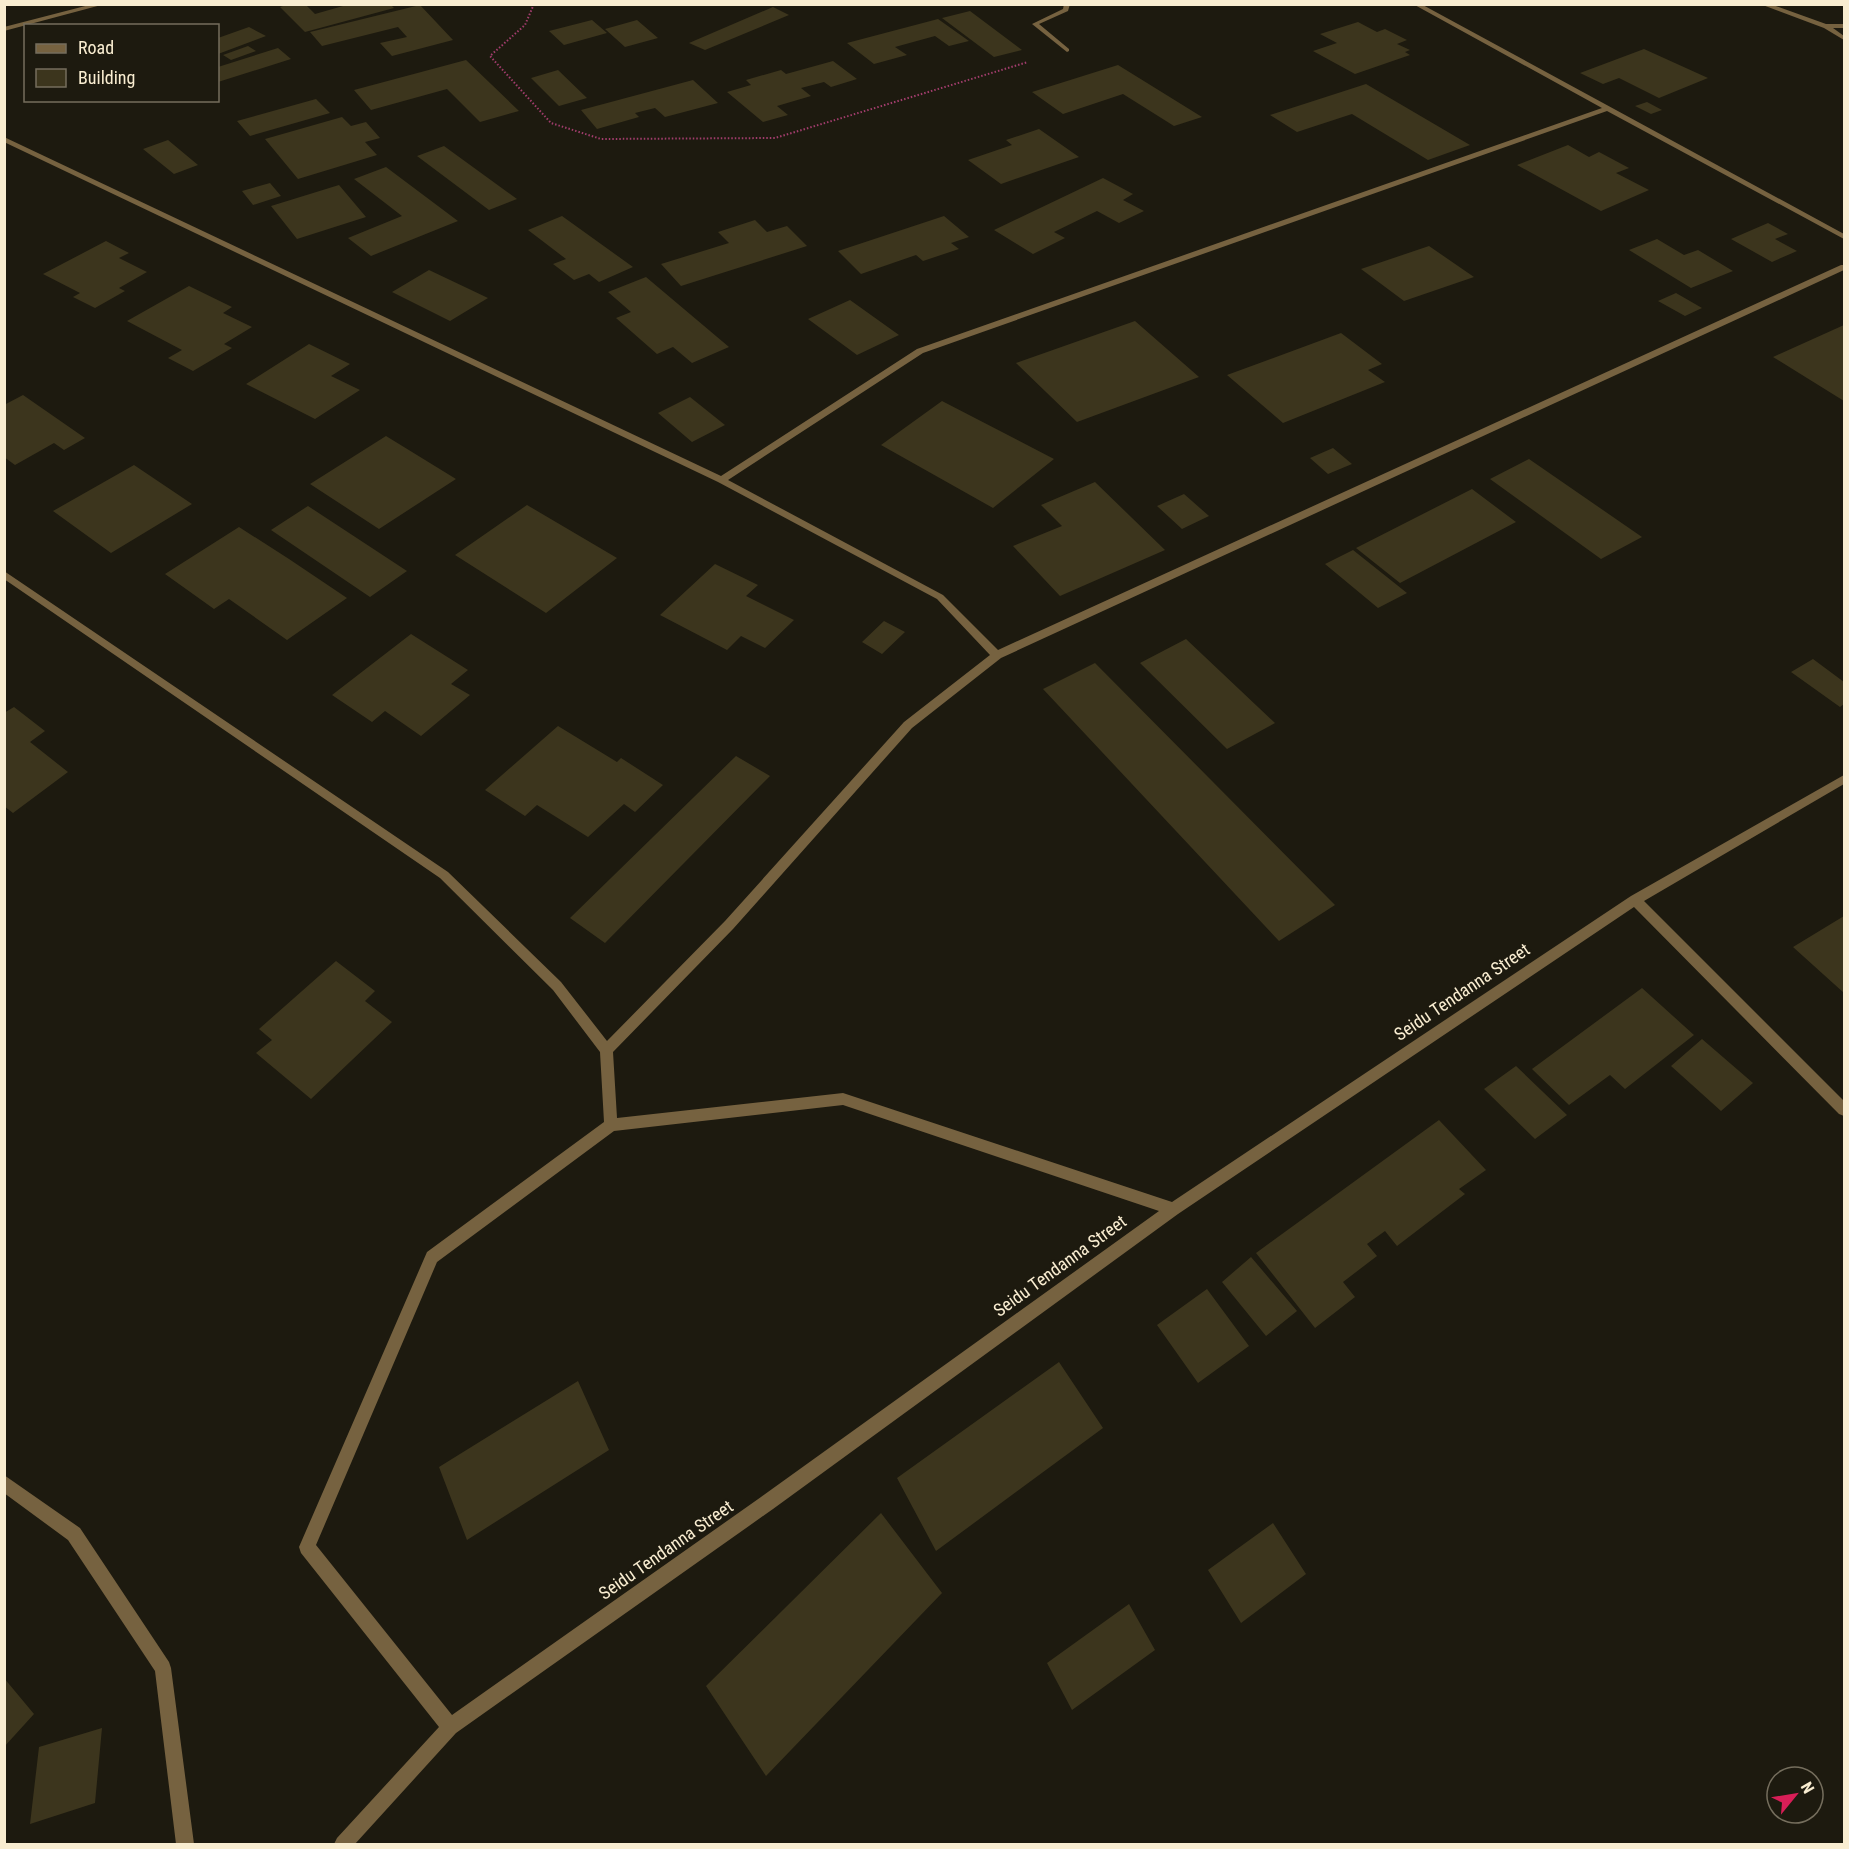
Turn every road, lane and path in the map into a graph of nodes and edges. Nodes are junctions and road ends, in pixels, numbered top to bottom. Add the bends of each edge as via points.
1 (102, 4) edge
2 (534, 4) edge
3 (1067, 4) edge
4 (1416, 4) edge
5 (1763, 4) edge
6 (1824, 26) junction
7 (1845, 26) edge
8 (4, 29) edge
9 (1845, 38) edge
10 (1067, 50) joint
11 (1605, 109) junction
12 (4, 139) edge
13 (1845, 237) edge
14 (1845, 267) edge
15 (721, 480) junction
16 (4, 574) edge
17 (998, 655) junction
18 (1845, 779) edge
19 (1635, 900) junction
20 (606, 1050) junction
21 (1845, 1110) edge
22 (610, 1125) junction
23 (1173, 1209) junction
24 (4, 1484) edge
25 (450, 1727) junction
26 (185, 1845) edge
27 (343, 1845) edge

1 - 8 street
2 - 10 path via 525,25 490,56 551,123 601,139 775,138
3 - 10 street via 1066,10 1035,24
4 - 11 street
5 - 6 street
6 - 7 street
6 - 9 street
11 - 13 street
11 - 15 street via 920,351
12 - 15 street
14 - 17 street
15 - 17 street via 939,597
16 - 20 street via 444,875 557,987
17 - 20 street via 908,725 729,925
18 - 19 street, Seidu Tendanna Street
19 - 21 street
19 - 23 street, Seidu Tendanna Street
20 - 22 street
22 - 23 street via 843,1099
22 - 25 street via 432,1257 307,1547
23 - 25 street, Seidu Tendanna Street
24 - 26 street via 74,1534 164,1668
25 - 27 street, Seidu Tendanna Street

